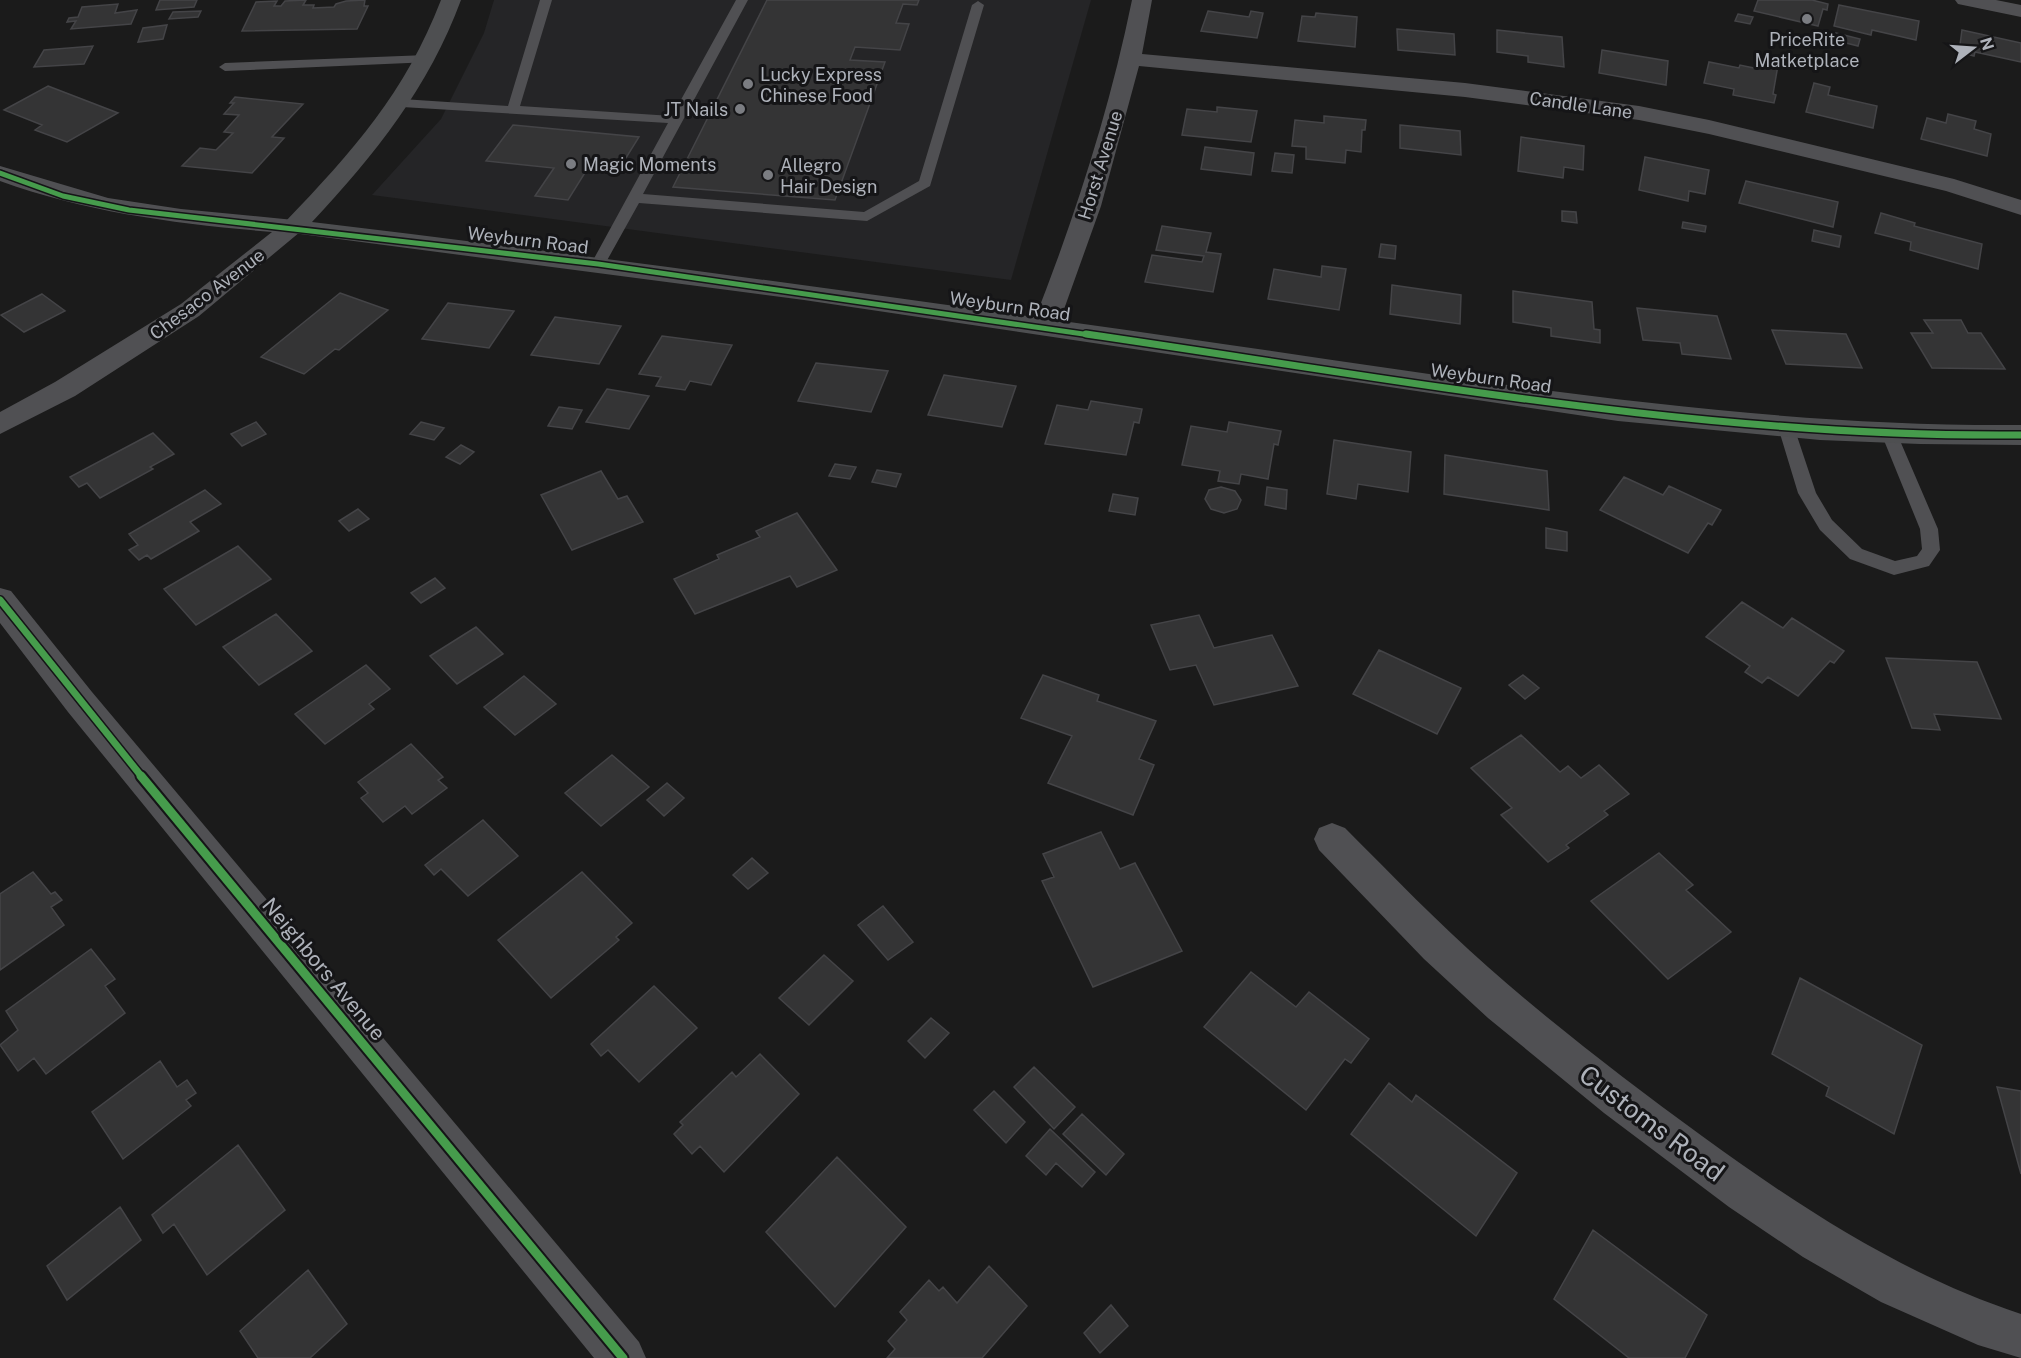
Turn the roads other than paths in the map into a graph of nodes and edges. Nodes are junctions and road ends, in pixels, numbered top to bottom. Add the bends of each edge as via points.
1 (451, 0) edge
2 (546, 0) edge
3 (742, 0) edge
4 (1142, 0) edge
5 (1965, 0) edge
6 (978, 5) dead end
7 (2021, 11) edge
8 (427, 58) junction
9 (1131, 59) junction
10 (225, 67) dead end
11 (402, 103) junction
12 (513, 109) junction
13 (677, 120) junction
14 (0, 173) edge
15 (635, 198) junction
16 (2021, 208) edge
17 (294, 227) junction
18 (598, 264) junction
19 (1045, 326) junction
20 (0, 424) edge
21 (1786, 427) junction
22 (1889, 433) junction
23 (2021, 435) edge
24 (0, 600) edge
25 (1332, 839) dead end
26 (2021, 1337) edge
27 (623, 1358) edge

1 - 8 street, Chesaco Avenue
2 - 12 lane
3 - 13 lane
4 - 9 street, Horst Avenue
5 - 7 street
6 - 15 lane via 925,183 867,217
8 - 10 lane
8 - 11 street, Chesaco Avenue
9 - 16 street, Candle Lane via 1465,90 1639,113 1954,186
9 - 19 street, Horst Avenue via 1104,162
11 - 12 lane
11 - 17 street, Chesaco Avenue via 351,167
12 - 13 lane
13 - 15 lane
14 - 17 street, Weyburn Road via 63,196 129,210
15 - 18 lane
17 - 18 street, Weyburn Road
17 - 20 street, Chesaco Avenue via 190,310 65,389
18 - 19 street, Weyburn Road
19 - 21 street, Weyburn Road via 1553,403
21 - 22 street, Weyburn Road
21 - 22 lane via 1807,493 1826,525 1856,554 1894,568 1923,561 1931,550 1929,528
22 - 23 street, Weyburn Road
24 - 27 street, Neighbors Avenue
25 - 26 street, Customs Road via 1473,979 1544,1040 1767,1209 1858,1266 1929,1303

